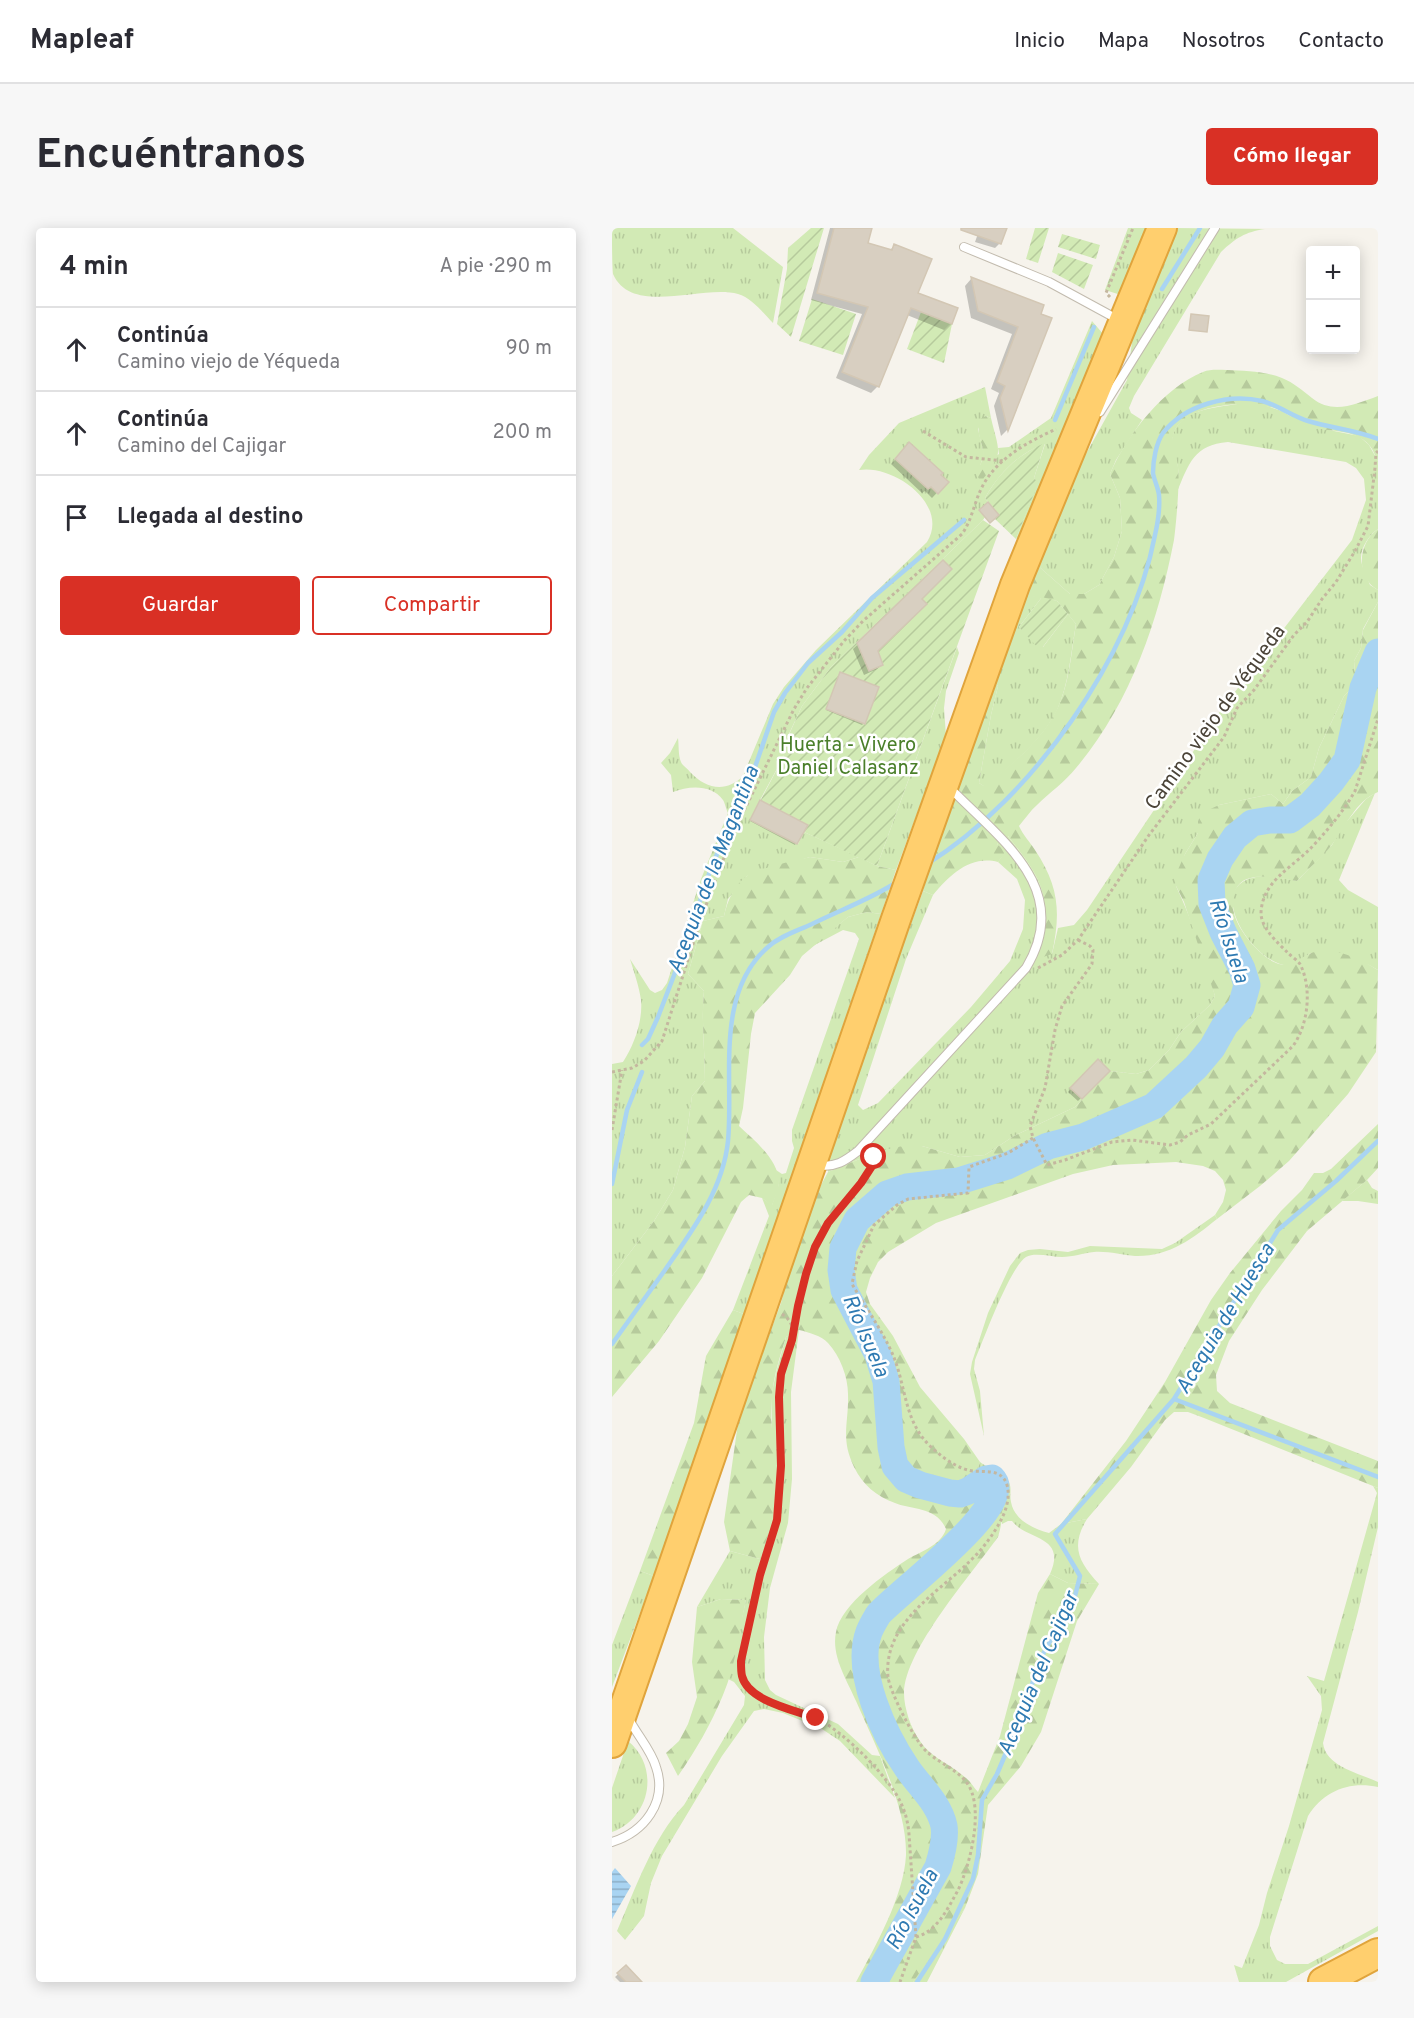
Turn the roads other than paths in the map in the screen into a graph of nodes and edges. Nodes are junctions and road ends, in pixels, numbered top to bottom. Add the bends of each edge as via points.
1 (1162, 228) edge
2 (1215, 228) edge
3 (964, 247) dead end
4 (1115, 318) junction
5 (1090, 420) junction
6 (944, 781) junction
7 (811, 1163) junction
8 (618, 1712) edge
9 (612, 1743) edge
10 (612, 1842) edge
11 (1378, 1953) edge
12 (1323, 1982) edge

1 - 4 highway
2 - 5 lane
3 - 4 lane via 1040,278
4 - 5 highway
5 - 6 highway via 1066,461 1015,585
6 - 7 highway
6 - 7 lane via 1029,872 1040,899 1042,928 1037,947 1026,968 866,1143 843,1162 829,1167
7 - 8 highway
8 - 9 highway
8 - 10 lane via 656,1765 659,1789 645,1823
11 - 12 highway

